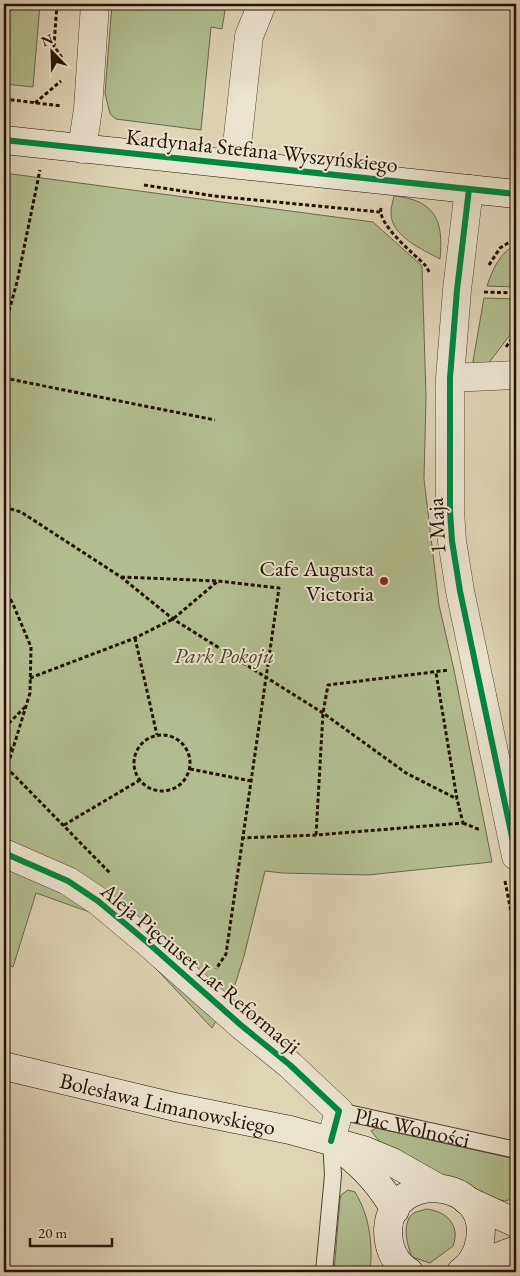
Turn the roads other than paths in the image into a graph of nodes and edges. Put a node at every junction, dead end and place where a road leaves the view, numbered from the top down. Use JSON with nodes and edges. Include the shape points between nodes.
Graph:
{"nodes":[{"id":1,"x":95,"y":4,"type":"edge"},
{"id":2,"x":262,"y":4,"type":"edge"},
{"id":3,"x":4,"y":140,"type":"edge"},
{"id":4,"x":82,"y":149,"type":"junction"},
{"id":5,"x":236,"y":164,"type":"junction"},
{"id":6,"x":469,"y":189,"type":"junction"},
{"id":7,"x":516,"y":194,"type":"edge"},
{"id":8,"x":516,"y":375,"type":"edge"},
{"id":9,"x":450,"y":378,"type":"junction"},
{"id":10,"x":4,"y":853,"type":"edge"},
{"id":11,"x":516,"y":856,"type":"edge"},
{"id":12,"x":4,"y":1066,"type":"edge"},
{"id":13,"x":339,"y":1111,"type":"junction"},
{"id":14,"x":331,"y":1142,"type":"junction"},
{"id":15,"x":516,"y":1150,"type":"edge"},
{"id":16,"x":438,"y":1188,"type":"junction"},
{"id":17,"x":466,"y":1200,"type":"junction"},
{"id":18,"x":395,"y":1210,"type":"junction"},
{"id":19,"x":516,"y":1222,"type":"edge"},
{"id":20,"x":516,"y":1250,"type":"edge"},
{"id":21,"x":397,"y":1266,"type":"edge"},
{"id":22,"x":466,"y":1271,"type":"edge"},
{"id":23,"x":324,"y":1272,"type":"edge"}],
"edges":[{"from":1,"to":4,"type":"street"},
{"from":2,"to":5,"type":"street","name":"Kardynała Stefana Wyszyńskiego","via":[[249,36]]},
{"from":3,"to":4,"type":"street","name":"Kardynała Stefana Wyszyńskiego"},
{"from":4,"to":5,"type":"street","name":"Kardynała Stefana Wyszyńskiego"},
{"from":5,"to":6,"type":"street","name":"Kardynała Stefana Wyszyńskiego"},
{"from":6,"to":7,"type":"street","name":"Kardynała Stefana Wyszyńskiego"},
{"from":6,"to":9,"type":"street","name":"1 Maja"},
{"from":8,"to":9,"type":"street"},
{"from":9,"to":11,"type":"street","name":"1 Maja","via":[[452,541]]},
{"from":10,"to":13,"type":"street","name":"Aleja Pięciuset Lat Reformacji","via":[[68,881],[98,901]]},
{"from":12,"to":14,"type":"street","name":"Bolesława Limanowskiego"},
{"from":13,"to":14,"type":"street","name":"Plac Wolności"},
{"from":13,"to":15,"type":"lane","name":"Plac Wolności"},
{"from":14,"to":16,"type":"street","name":"Plac Wolności","via":[[392,1162]]},
{"from":14,"to":18,"type":"street","name":"Plac Wolności","via":[[366,1170]]},
{"from":14,"to":23,"type":"lane","via":[[333,1175]]},
{"from":16,"to":17,"type":"street","name":"Plac Wolności","via":[[453,1191]]},
{"from":16,"to":18,"type":"street","via":[[425,1188],[413,1193]]},
{"from":17,"to":19,"type":"street"},
{"from":17,"to":22,"type":"street","via":[[477,1214],[481,1232],[478,1250]]},
{"from":18,"to":21,"type":"street","via":[[389,1224],[388,1239]]},
{"from":20,"to":22,"type":"street"}]}
